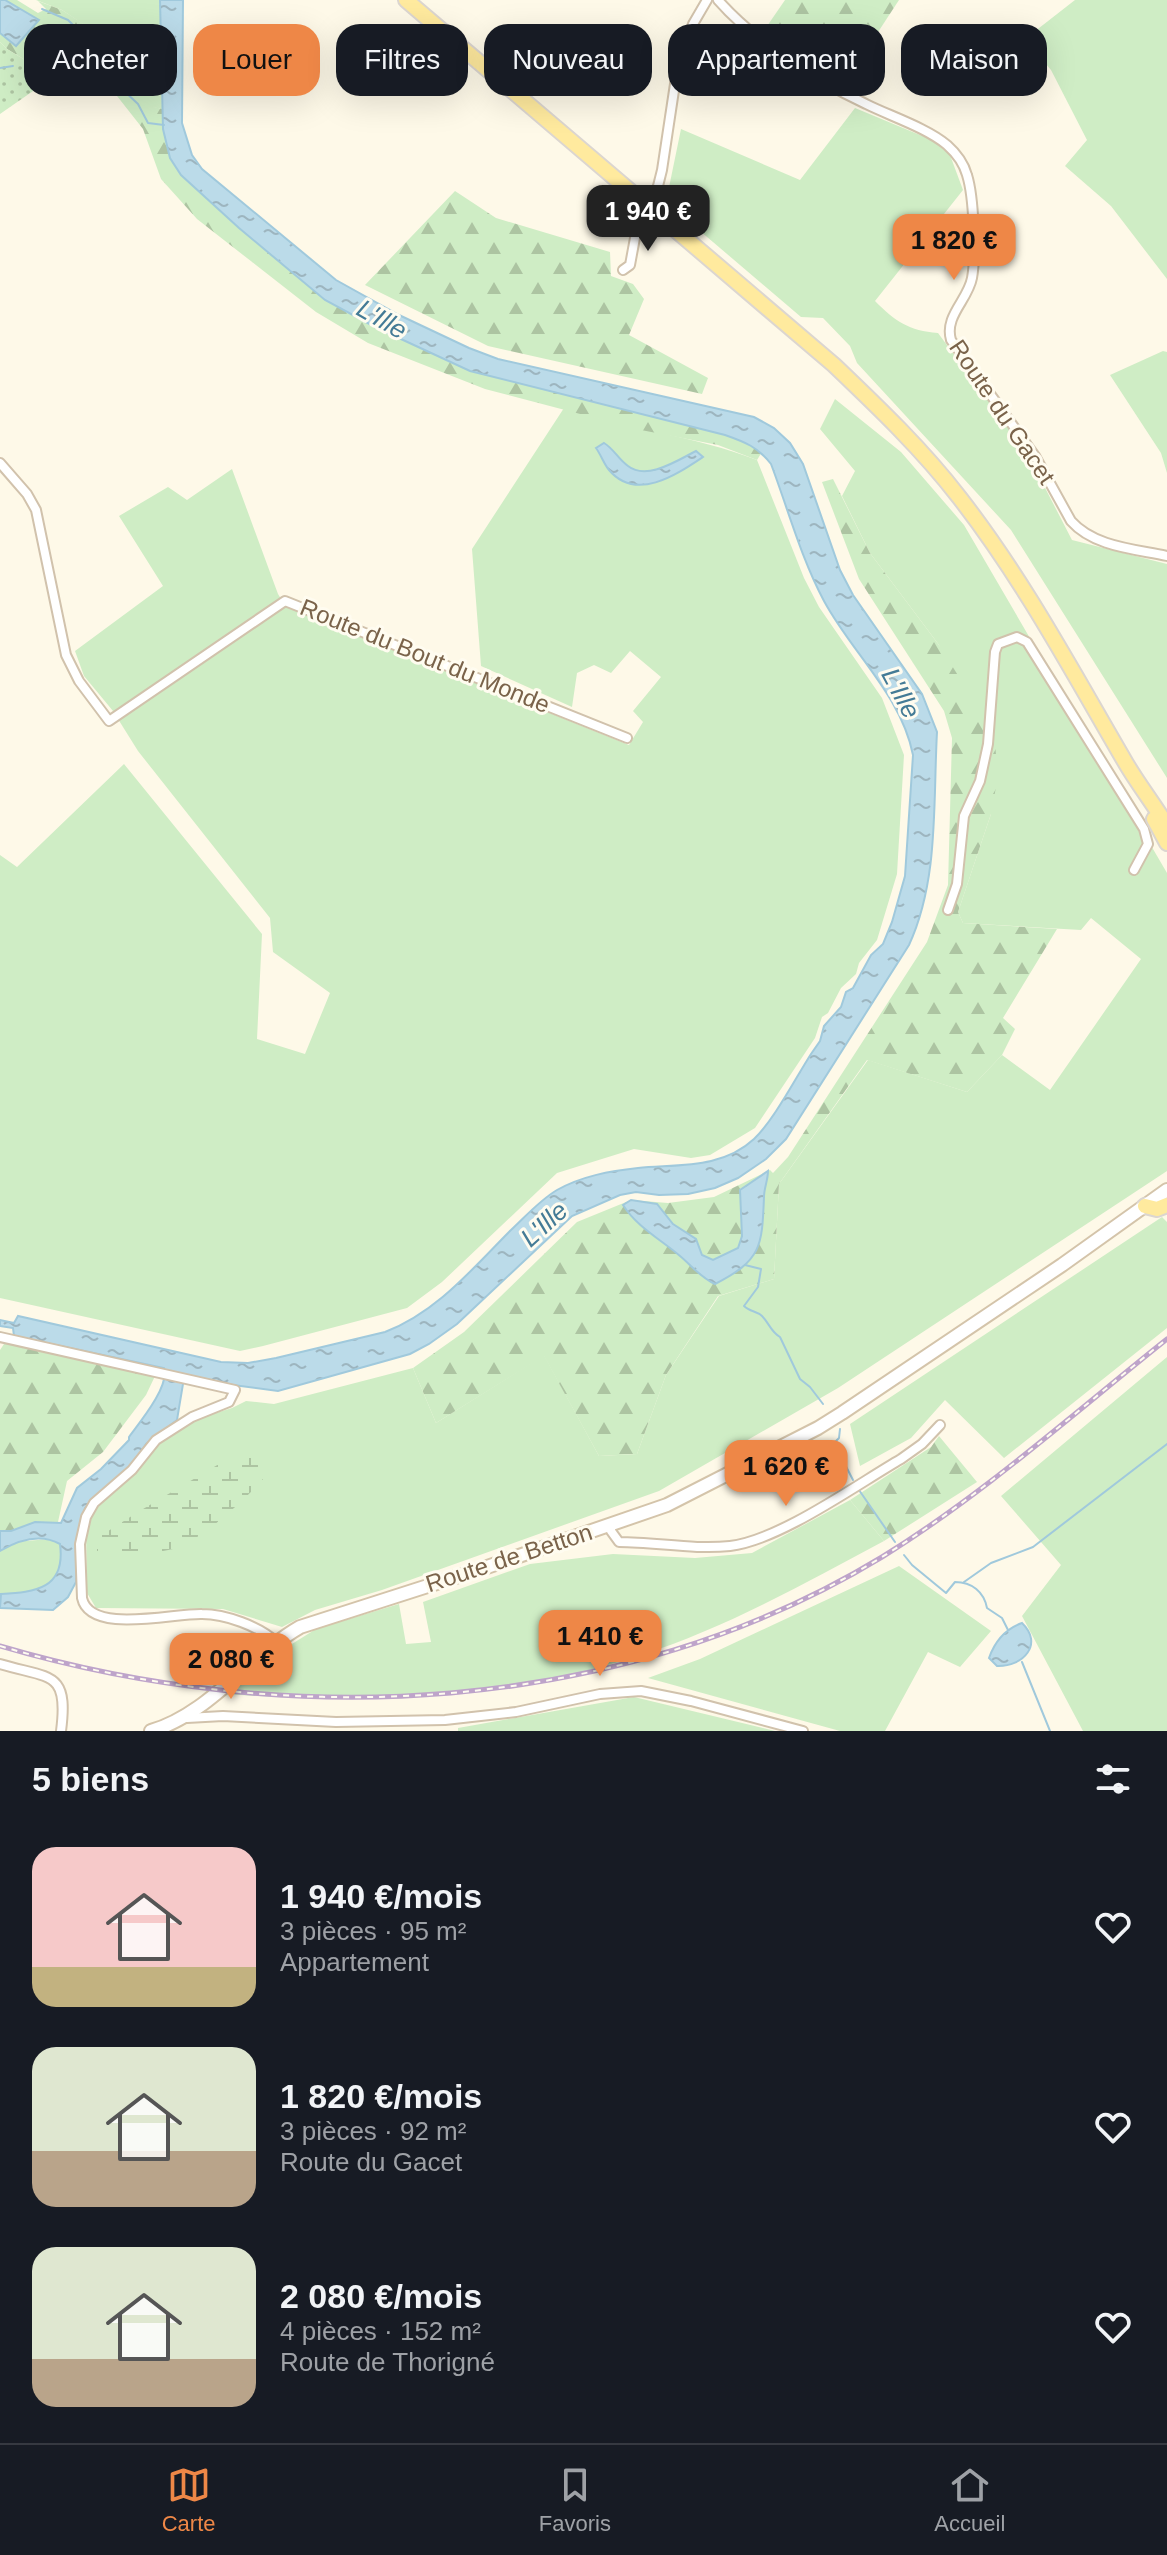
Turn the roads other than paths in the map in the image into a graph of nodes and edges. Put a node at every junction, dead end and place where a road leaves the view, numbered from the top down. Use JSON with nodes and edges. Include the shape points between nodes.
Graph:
{"nodes":[{"id":1,"x":406,"y":0,"type":"edge"},
{"id":2,"x":707,"y":0,"type":"edge"},
{"id":3,"x":718,"y":0,"type":"edge"},
{"id":4,"x":647,"y":206,"type":"junction"},
{"id":5,"x":623,"y":270,"type":"dead end"},
{"id":6,"x":0,"y":463,"type":"edge"},
{"id":7,"x":1167,"y":556,"type":"edge"},
{"id":8,"x":627,"y":738,"type":"dead end"},
{"id":9,"x":1127,"y":765,"type":"junction"},
{"id":10,"x":1167,"y":826,"type":"edge"},
{"id":11,"x":1167,"y":843,"type":"edge"},
{"id":12,"x":1134,"y":870,"type":"dead end"},
{"id":13,"x":948,"y":910,"type":"dead end"},
{"id":14,"x":1167,"y":1190,"type":"edge"},
{"id":15,"x":1167,"y":1205,"type":"edge"},
{"id":16,"x":1145,"y":1206,"type":"junction"},
{"id":17,"x":0,"y":1337,"type":"edge"},
{"id":18,"x":940,"y":1425,"type":"dead end"},
{"id":19,"x":611,"y":1524,"type":"junction"},
{"id":20,"x":276,"y":1642,"type":"junction"},
{"id":21,"x":0,"y":1664,"type":"edge"},
{"id":22,"x":181,"y":1719,"type":"junction"},
{"id":23,"x":271,"y":1719,"type":"junction"},
{"id":24,"x":445,"y":1720,"type":"junction"},
{"id":25,"x":61,"y":1731,"type":"edge"},
{"id":26,"x":151,"y":1731,"type":"edge"},
{"id":27,"x":269,"y":1731,"type":"edge"},
{"id":28,"x":447,"y":1731,"type":"edge"},
{"id":29,"x":803,"y":1731,"type":"edge"}],
"edges":[{"from":1,"to":4,"type":"main road"},
{"from":2,"to":4,"type":"street","via":[[678,64],[662,170]]},
{"from":3,"to":7,"type":"street","name":"Route du Gacet","via":[[750,33],[840,91],[935,137],[958,156],[969,188],[972,278],[950,323],[951,340],[1035,456],[1079,530],[1105,542]]},
{"from":4,"to":5,"type":"street","via":[[630,265]]},
{"from":4,"to":9,"type":"main road","via":[[834,365],[921,452],[996,546]]},
{"from":6,"to":8,"type":"street","name":"Route du Bout du Monde","via":[[36,510],[66,655],[109,721],[285,601]]},
{"from":9,"to":10,"type":"main road"},
{"from":9,"to":11,"type":"main road"},
{"from":12,"to":13,"type":"street","via":[[1148,844],[1144,829],[1027,642],[1017,637],[998,644],[995,652],[988,744],[980,781],[964,816],[957,884]]},
{"from":14,"to":16,"type":"main road","name":"Route de Betton"},
{"from":15,"to":16,"type":"main road"},
{"from":16,"to":19,"type":"main road","name":"Route de Betton","via":[[818,1428],[667,1505]]},
{"from":17,"to":20,"type":"street","via":[[235,1390],[229,1402],[156,1440],[94,1503],[80,1544],[83,1605],[112,1620],[204,1614],[258,1630]]},
{"from":18,"to":19,"type":"street","via":[[901,1459],[762,1539],[705,1547],[619,1542]]},
{"from":19,"to":20,"type":"main road","name":"Route de Betton","via":[[326,1617]]},
{"from":20,"to":22,"type":"main road","name":"Route de Betton"},
{"from":21,"to":25,"type":"street","via":[[59,1685]]},
{"from":22,"to":23,"type":"street"},
{"from":22,"to":26,"type":"main road","name":"Route de Betton"},
{"from":23,"to":24,"type":"street"},
{"from":23,"to":27,"type":"street"},
{"from":24,"to":28,"type":"street"},
{"from":24,"to":29,"type":"street","via":[[641,1691]]}]}
